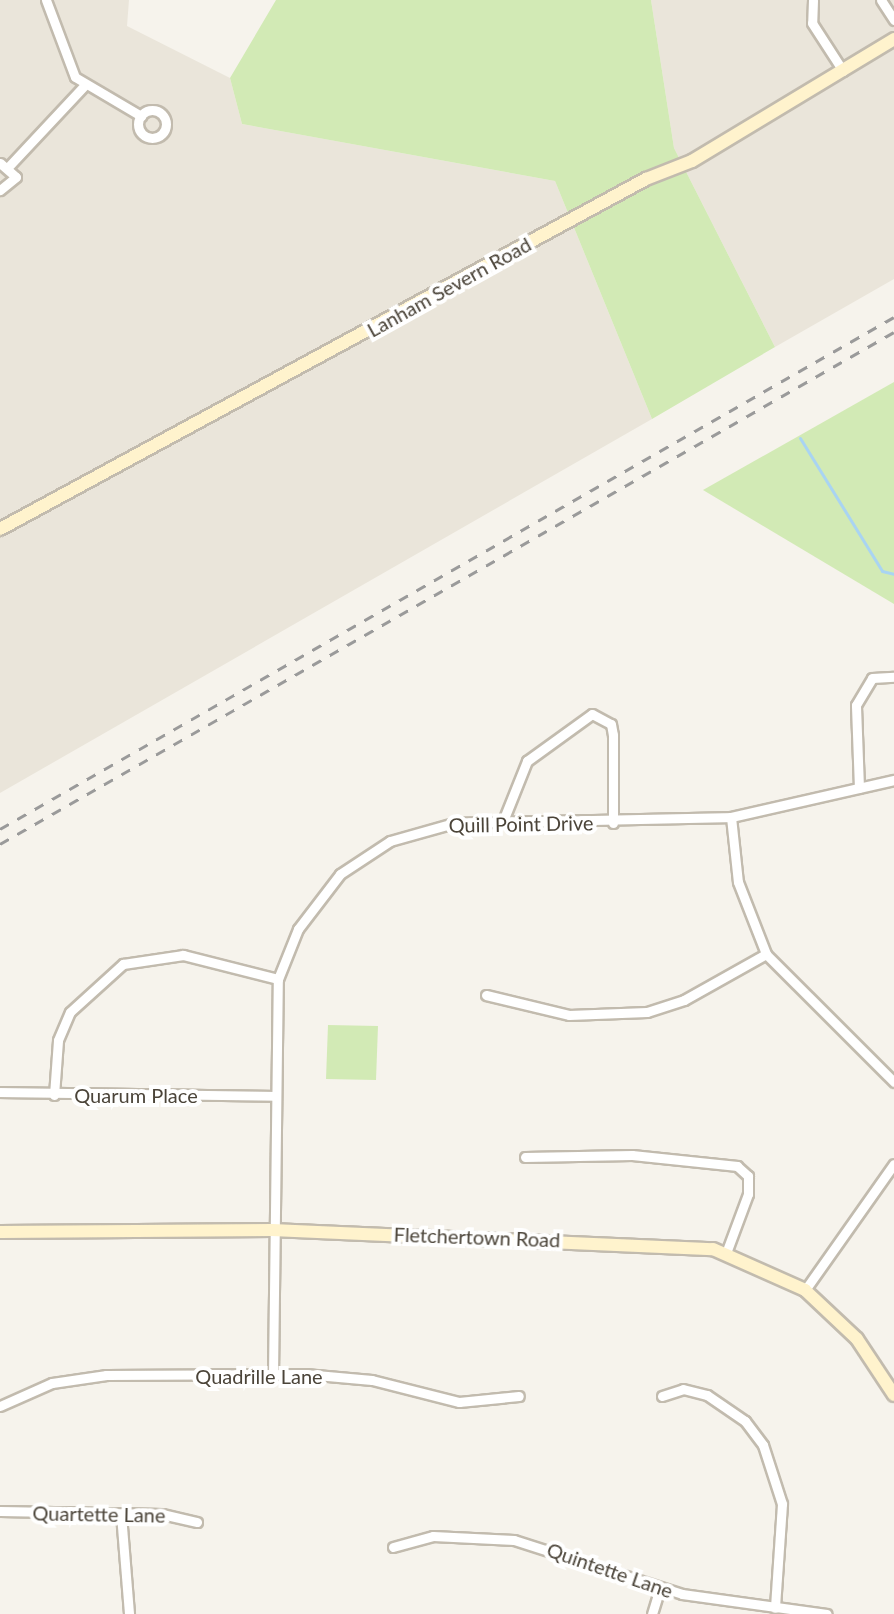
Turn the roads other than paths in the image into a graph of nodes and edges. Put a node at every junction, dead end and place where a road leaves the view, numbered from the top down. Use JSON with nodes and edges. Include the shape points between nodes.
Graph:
{"nodes":[{"id":1,"x":46,"y":0,"type":"edge"},
{"id":2,"x":813,"y":0,"type":"edge"},
{"id":3,"x":881,"y":0,"type":"edge"},
{"id":4,"x":894,"y":20,"type":"edge"},
{"id":5,"x":894,"y":39,"type":"edge"},
{"id":6,"x":843,"y":71,"type":"junction"},
{"id":7,"x":84,"y":86,"type":"junction"},
{"id":8,"x":141,"y":116,"type":"dead end"},
{"id":9,"x":5,"y":164,"type":"edge"},
{"id":10,"x":0,"y":190,"type":"edge"},
{"id":11,"x":0,"y":529,"type":"edge"},
{"id":12,"x":894,"y":677,"type":"edge"},
{"id":13,"x":894,"y":780,"type":"edge"},
{"id":14,"x":859,"y":788,"type":"junction"},
{"id":15,"x":731,"y":817,"type":"junction"},
{"id":16,"x":503,"y":821,"type":"junction"},
{"id":17,"x":613,"y":823,"type":"junction"},
{"id":18,"x":766,"y":954,"type":"junction"},
{"id":19,"x":278,"y":979,"type":"junction"},
{"id":20,"x":486,"y":995,"type":"dead end"},
{"id":21,"x":894,"y":1082,"type":"edge"},
{"id":22,"x":0,"y":1092,"type":"edge"},
{"id":23,"x":54,"y":1095,"type":"junction"},
{"id":24,"x":273,"y":1096,"type":"junction"},
{"id":25,"x":525,"y":1157,"type":"dead end"},
{"id":26,"x":894,"y":1164,"type":"edge"},
{"id":27,"x":272,"y":1230,"type":"junction"},
{"id":28,"x":0,"y":1232,"type":"edge"},
{"id":29,"x":726,"y":1253,"type":"junction"},
{"id":30,"x":805,"y":1290,"type":"junction"},
{"id":31,"x":273,"y":1375,"type":"junction"},
{"id":32,"x":894,"y":1395,"type":"edge"},
{"id":33,"x":519,"y":1396,"type":"dead end"},
{"id":34,"x":662,"y":1396,"type":"dead end"},
{"id":35,"x":0,"y":1405,"type":"edge"},
{"id":36,"x":0,"y":1511,"type":"edge"},
{"id":37,"x":121,"y":1514,"type":"junction"},
{"id":38,"x":197,"y":1522,"type":"dead end"},
{"id":39,"x":393,"y":1547,"type":"dead end"},
{"id":40,"x":660,"y":1588,"type":"junction"},
{"id":41,"x":775,"y":1608,"type":"junction"},
{"id":42,"x":129,"y":1614,"type":"edge"},
{"id":43,"x":652,"y":1614,"type":"edge"},
{"id":44,"x":827,"y":1614,"type":"edge"}],
"edges":[{"from":1,"to":7,"type":"street","via":[[60,49]]},
{"from":2,"to":6,"type":"street","via":[[812,23]]},
{"from":3,"to":4,"type":"street"},
{"from":5,"to":6,"type":"main road","name":"Lanham Severn Road"},
{"from":6,"to":11,"type":"main road","name":"Lanham Severn Road","via":[[692,161]]},
{"from":7,"to":8,"type":"street"},
{"from":7,"to":9,"type":"street"},
{"from":9,"to":10,"type":"street","via":[[15,182]]},
{"from":12,"to":14,"type":"street","via":[[872,678],[856,705]]},
{"from":13,"to":14,"type":"street","name":"Quill Point Drive"},
{"from":14,"to":15,"type":"street","name":"Quill Point Drive"},
{"from":15,"to":17,"type":"street","name":"Quill Point Drive"},
{"from":15,"to":18,"type":"street","via":[[738,882]]},
{"from":16,"to":17,"type":"street","name":"Quill Point Drive"},
{"from":16,"to":17,"type":"street","via":[[527,761],[592,714],[611,724]]},
{"from":16,"to":19,"type":"street","name":"Quill Point Drive","via":[[436,826],[363,855],[306,915]]},
{"from":18,"to":20,"type":"street","via":[[684,1000],[647,1012],[553,1013]]},
{"from":18,"to":21,"type":"street"},
{"from":19,"to":23,"type":"street","via":[[183,955],[123,964],[70,1012],[58,1040]]},
{"from":19,"to":24,"type":"street","name":"Quill Point Drive"},
{"from":22,"to":23,"type":"street","name":"Quarum Place"},
{"from":23,"to":24,"type":"street","name":"Quarum Place"},
{"from":24,"to":27,"type":"street","name":"Quill Point Drive"},
{"from":25,"to":29,"type":"street","via":[[632,1155],[737,1166],[748,1176],[748,1194]]},
{"from":26,"to":30,"type":"street"},
{"from":27,"to":28,"type":"main road","name":"Fletchertown Road"},
{"from":27,"to":29,"type":"main road","name":"Fletchertown Road","via":[[647,1241]]},
{"from":27,"to":31,"type":"street","name":"Quill Point Drive"},
{"from":29,"to":30,"type":"main road","name":"Fletchertown Road"},
{"from":30,"to":32,"type":"main road","name":"Fletchertown Road","via":[[857,1339]]},
{"from":31,"to":33,"type":"street","name":"Quadrille Lane","via":[[372,1380],[466,1402]]},
{"from":31,"to":35,"type":"street","name":"Quadrille Lane","via":[[84,1377]]},
{"from":34,"to":41,"type":"street","via":[[683,1389],[719,1400],[763,1445],[783,1506]]},
{"from":36,"to":37,"type":"street","name":"Quartette Lane"},
{"from":37,"to":38,"type":"street","name":"Quartette Lane"},
{"from":37,"to":42,"type":"street"},
{"from":39,"to":40,"type":"street","name":"Quintette Lane","via":[[433,1536],[514,1540]]},
{"from":40,"to":41,"type":"street","name":"Quintette Lane"},
{"from":40,"to":43,"type":"street"},
{"from":41,"to":44,"type":"street","name":"Quintette Lane"}]}
